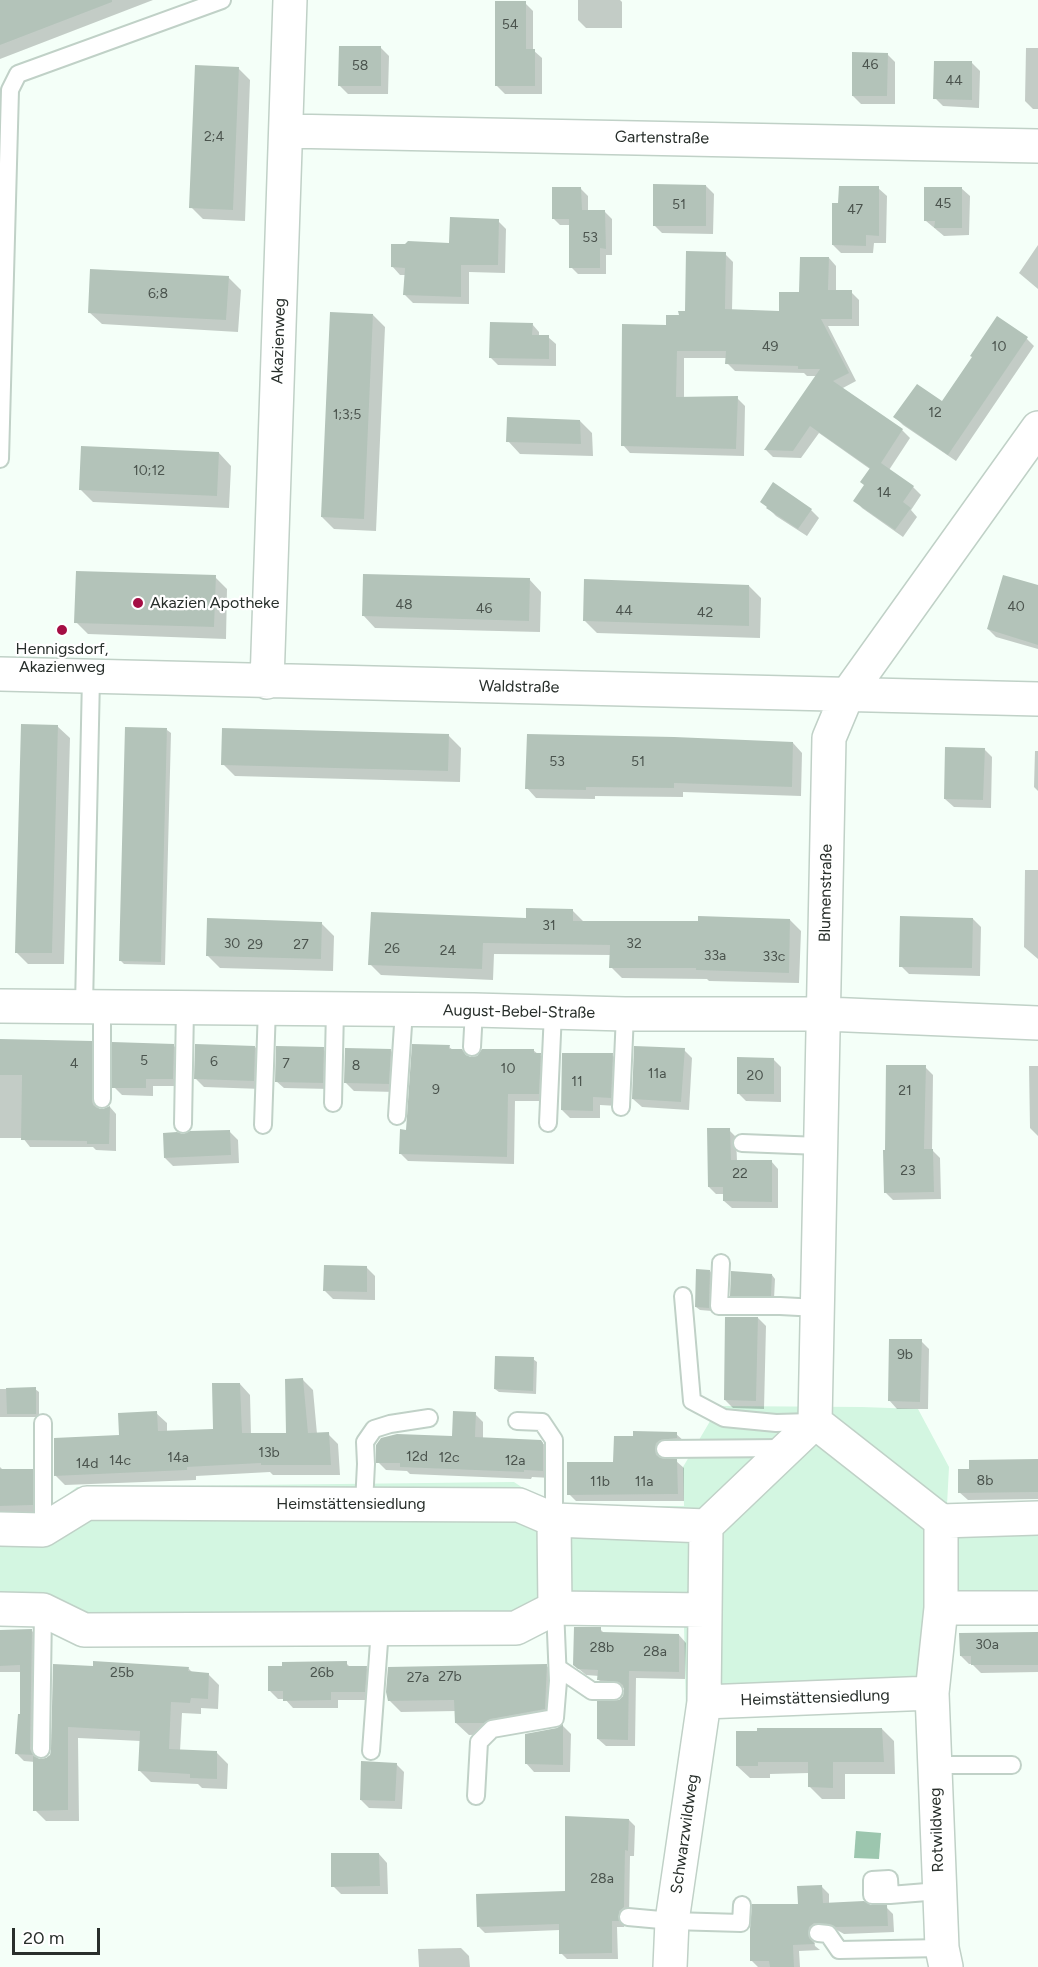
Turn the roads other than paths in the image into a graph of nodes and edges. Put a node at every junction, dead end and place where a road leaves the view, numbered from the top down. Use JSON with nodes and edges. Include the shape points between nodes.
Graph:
{"nodes":[{"id":1,"x":222,"y":0,"type":"edge"},
{"id":2,"x":290,"y":0,"type":"edge"},
{"id":3,"x":286,"y":130,"type":"junction"},
{"id":4,"x":1038,"y":146,"type":"edge"},
{"id":5,"x":1038,"y":429,"type":"edge"},
{"id":6,"x":0,"y":459,"type":"edge"},
{"id":7,"x":0,"y":674,"type":"edge"},
{"id":8,"x":91,"y":677,"type":"junction"},
{"id":9,"x":267,"y":682,"type":"junction"},
{"id":10,"x":847,"y":695,"type":"junction"},
{"id":11,"x":1038,"y":699,"type":"edge"},
{"id":12,"x":0,"y":1006,"type":"edge"},
{"id":13,"x":93,"y":1006,"type":"junction"},
{"id":14,"x":267,"y":1007,"type":"junction"},
{"id":15,"x":185,"y":1008,"type":"junction"},
{"id":16,"x":335,"y":1009,"type":"junction"},
{"id":17,"x":404,"y":1010,"type":"junction"},
{"id":18,"x":474,"y":1010,"type":"junction"},
{"id":19,"x":553,"y":1012,"type":"junction"},
{"id":20,"x":626,"y":1014,"type":"junction"},
{"id":21,"x":825,"y":1014,"type":"junction"},
{"id":22,"x":1038,"y":1023,"type":"edge"},
{"id":23,"x":472,"y":1047,"type":"dead end"},
{"id":24,"x":102,"y":1099,"type":"dead end"},
{"id":25,"x":333,"y":1103,"type":"dead end"},
{"id":26,"x":621,"y":1107,"type":"dead end"},
{"id":27,"x":397,"y":1116,"type":"dead end"},
{"id":28,"x":548,"y":1122,"type":"dead end"},
{"id":29,"x":183,"y":1124,"type":"dead end"},
{"id":30,"x":263,"y":1125,"type":"dead end"},
{"id":31,"x":742,"y":1143,"type":"dead end"},
{"id":32,"x":820,"y":1146,"type":"junction"},
{"id":33,"x":721,"y":1263,"type":"dead end"},
{"id":34,"x":683,"y":1296,"type":"dead end"},
{"id":35,"x":818,"y":1308,"type":"junction"},
{"id":36,"x":429,"y":1418,"type":"dead end"},
{"id":37,"x":517,"y":1420,"type":"dead end"},
{"id":38,"x":815,"y":1422,"type":"junction"},
{"id":39,"x":44,"y":1423,"type":"dead end"},
{"id":40,"x":788,"y":1448,"type":"junction"},
{"id":41,"x":665,"y":1449,"type":"dead end"},
{"id":42,"x":364,"y":1504,"type":"junction"},
{"id":43,"x":1038,"y":1518,"type":"edge"},
{"id":44,"x":554,"y":1520,"type":"junction"},
{"id":45,"x":941,"y":1521,"type":"junction"},
{"id":46,"x":706,"y":1526,"type":"junction"},
{"id":47,"x":0,"y":1529,"type":"edge"},
{"id":48,"x":43,"y":1530,"type":"junction"},
{"id":49,"x":555,"y":1608,"type":"junction"},
{"id":50,"x":942,"y":1608,"type":"junction"},
{"id":51,"x":1038,"y":1608,"type":"edge"},
{"id":52,"x":0,"y":1609,"type":"edge"},
{"id":53,"x":43,"y":1610,"type":"junction"},
{"id":54,"x":705,"y":1610,"type":"junction"},
{"id":55,"x":380,"y":1629,"type":"junction"},
{"id":56,"x":558,"y":1668,"type":"junction"},
{"id":57,"x":614,"y":1691,"type":"dead end"},
{"id":58,"x":932,"y":1693,"type":"junction"},
{"id":59,"x":704,"y":1702,"type":"junction"},
{"id":60,"x":41,"y":1749,"type":"dead end"},
{"id":61,"x":371,"y":1751,"type":"dead end"},
{"id":62,"x":935,"y":1765,"type":"junction"},
{"id":63,"x":1012,"y":1765,"type":"dead end"},
{"id":64,"x":476,"y":1796,"type":"dead end"},
{"id":65,"x":939,"y":1891,"type":"junction"},
{"id":66,"x":890,"y":1894,"type":"dead end"},
{"id":67,"x":741,"y":1905,"type":"dead end"},
{"id":68,"x":628,"y":1917,"type":"dead end"},
{"id":69,"x":672,"y":1921,"type":"junction"},
{"id":70,"x":818,"y":1934,"type":"dead end"},
{"id":71,"x":944,"y":1957,"type":"edge"},
{"id":72,"x":670,"y":1967,"type":"edge"}],
"edges":[{"from":1,"to":6,"type":"lane","via":[[18,74],[10,90]]},
{"from":2,"to":3,"type":"street","name":"Akazienweg"},
{"from":3,"to":4,"type":"street","name":"Gartenstraße"},
{"from":3,"to":9,"type":"street","name":"Akazienweg"},
{"from":5,"to":10,"type":"street","name":"Blumenstraße"},
{"from":7,"to":8,"type":"street","name":"Waldstraße"},
{"from":8,"to":9,"type":"street","name":"Waldstraße"},
{"from":8,"to":13,"type":"lane"},
{"from":9,"to":10,"type":"street","name":"Waldstraße"},
{"from":10,"to":11,"type":"street","name":"Waldstraße"},
{"from":10,"to":21,"type":"street","name":"Blumenstraße","via":[[829,738]]},
{"from":12,"to":13,"type":"street","name":"August-Bebel-Straße"},
{"from":13,"to":15,"type":"street","name":"August-Bebel-Straße"},
{"from":13,"to":24,"type":"lane"},
{"from":14,"to":15,"type":"street","name":"August-Bebel-Straße"},
{"from":14,"to":16,"type":"street","name":"August-Bebel-Straße"},
{"from":14,"to":30,"type":"lane"},
{"from":15,"to":29,"type":"lane"},
{"from":16,"to":17,"type":"street","name":"August-Bebel-Straße"},
{"from":16,"to":25,"type":"lane"},
{"from":17,"to":18,"type":"street","name":"August-Bebel-Straße"},
{"from":17,"to":27,"type":"lane"},
{"from":18,"to":19,"type":"street","name":"August-Bebel-Straße"},
{"from":18,"to":23,"type":"lane"},
{"from":19,"to":20,"type":"street","name":"August-Bebel-Straße"},
{"from":19,"to":28,"type":"lane"},
{"from":20,"to":21,"type":"street","name":"August-Bebel-Straße"},
{"from":20,"to":26,"type":"lane"},
{"from":21,"to":22,"type":"street","name":"August-Bebel-Straße"},
{"from":21,"to":32,"type":"street","name":"Blumenstraße"},
{"from":31,"to":32,"type":"lane"},
{"from":32,"to":35,"type":"street","name":"Blumenstraße"},
{"from":33,"to":35,"type":"lane","via":[[719,1306]]},
{"from":34,"to":38,"type":"lane","via":[[692,1401],[724,1418]]},
{"from":35,"to":38,"type":"street","name":"Blumenstraße"},
{"from":36,"to":42,"type":"lane","via":[[374,1429],[365,1442]]},
{"from":37,"to":44,"type":"lane","via":[[542,1422],[554,1440]]},
{"from":38,"to":40,"type":"street"},
{"from":38,"to":45,"type":"street"},
{"from":39,"to":48,"type":"lane"},
{"from":40,"to":41,"type":"lane"},
{"from":40,"to":46,"type":"street"},
{"from":42,"to":44,"type":"street","name":"Heimstättensiedlung","via":[[519,1504]]},
{"from":42,"to":48,"type":"street","name":"Heimstättensiedlung","via":[[87,1503]]},
{"from":43,"to":45,"type":"street"},
{"from":44,"to":46,"type":"street","name":"Heimstättensiedlung"},
{"from":44,"to":49,"type":"street"},
{"from":45,"to":50,"type":"street"},
{"from":46,"to":54,"type":"street"},
{"from":47,"to":48,"type":"street"},
{"from":49,"to":54,"type":"street"},
{"from":49,"to":55,"type":"street","via":[[516,1628]]},
{"from":49,"to":56,"type":"lane"},
{"from":50,"to":51,"type":"street"},
{"from":50,"to":58,"type":"street"},
{"from":52,"to":53,"type":"street"},
{"from":53,"to":55,"type":"street","via":[[84,1630]]},
{"from":53,"to":60,"type":"lane"},
{"from":54,"to":59,"type":"street"},
{"from":55,"to":61,"type":"lane"},
{"from":56,"to":57,"type":"lane","via":[[592,1691]]},
{"from":56,"to":64,"type":"lane","via":[[555,1718],[492,1730],[479,1742]]},
{"from":58,"to":59,"type":"street","name":"Heimstättensiedlung"},
{"from":58,"to":62,"type":"street","name":"Rotwildweg"},
{"from":59,"to":69,"type":"street","name":"Schwarzwildweg"},
{"from":62,"to":63,"type":"lane"},
{"from":62,"to":65,"type":"street","name":"Rotwildweg"},
{"from":65,"to":66,"type":"lane"},
{"from":65,"to":71,"type":"street","name":"Rotwildweg"},
{"from":67,"to":69,"type":"lane","via":[[740,1930]]},
{"from":68,"to":69,"type":"lane"},
{"from":69,"to":72,"type":"street","name":"Schwarzwildweg"},
{"from":70,"to":71,"type":"lane","via":[[828,1934],[839,1950]]}]}
